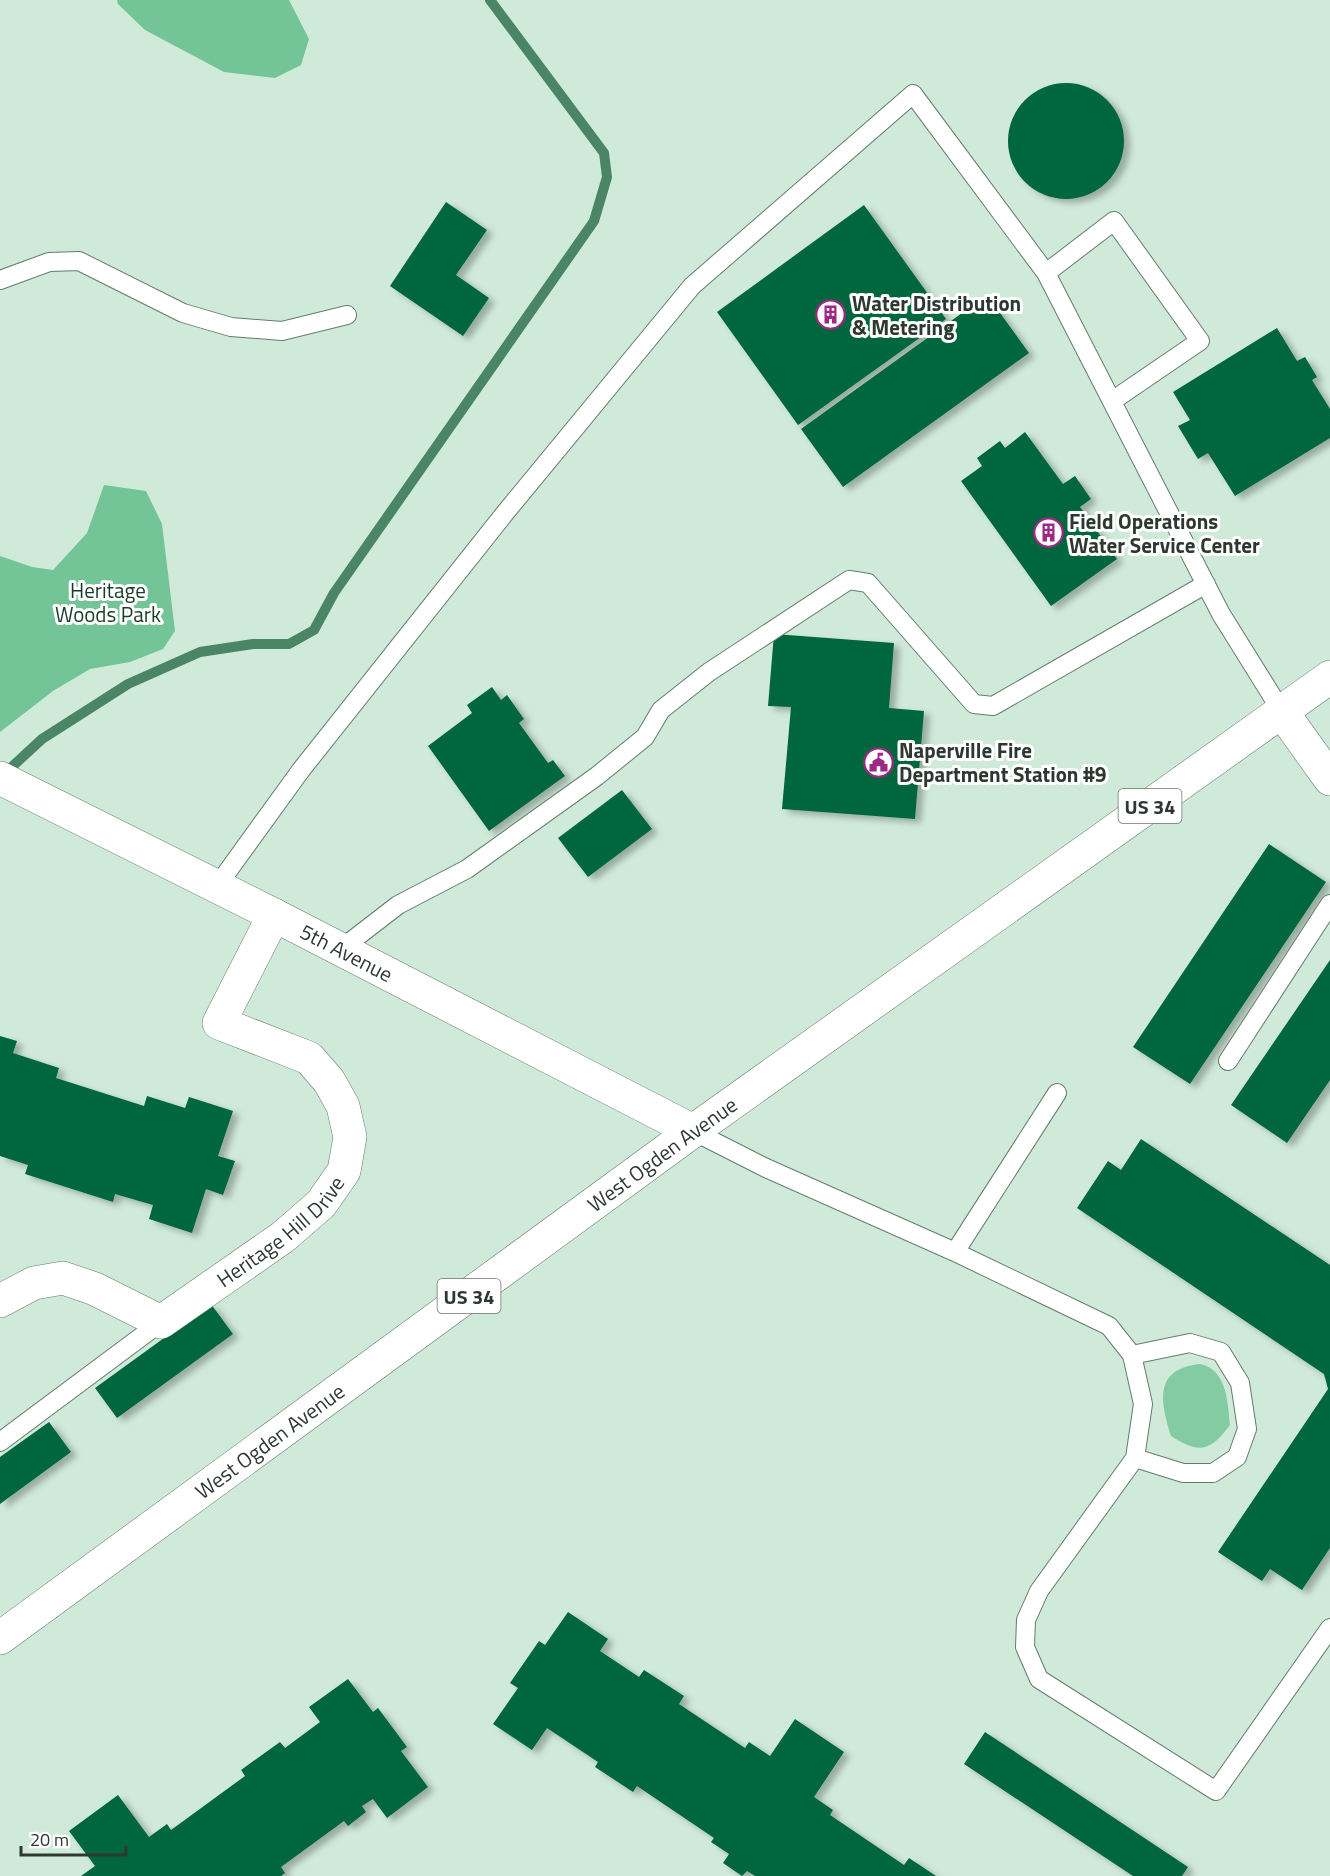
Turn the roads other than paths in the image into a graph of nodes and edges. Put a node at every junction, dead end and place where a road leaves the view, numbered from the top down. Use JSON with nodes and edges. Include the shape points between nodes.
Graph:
{"nodes":[{"id":1,"x":1046,"y":273,"type":"junction"},
{"id":2,"x":0,"y":280,"type":"edge"},
{"id":3,"x":347,"y":315,"type":"dead end"},
{"id":4,"x":1112,"y":401,"type":"junction"},
{"id":5,"x":1206,"y":584,"type":"junction"},
{"id":6,"x":1330,"y":677,"type":"edge"},
{"id":7,"x":1282,"y":712,"type":"junction"},
{"id":8,"x":1330,"y":779,"type":"edge"},
{"id":9,"x":4,"y":780,"type":"edge"},
{"id":10,"x":217,"y":886,"type":"junction"},
{"id":11,"x":1330,"y":904,"type":"edge"},
{"id":12,"x":274,"y":915,"type":"junction"},
{"id":13,"x":341,"y":949,"type":"junction"},
{"id":14,"x":1228,"y":1061,"type":"dead end"},
{"id":15,"x":1057,"y":1093,"type":"dead end"},
{"id":16,"x":693,"y":1131,"type":"junction"},
{"id":17,"x":955,"y":1252,"type":"junction"},
{"id":18,"x":0,"y":1301,"type":"edge"},
{"id":19,"x":161,"y":1322,"type":"junction"},
{"id":20,"x":1132,"y":1355,"type":"junction"},
{"id":21,"x":0,"y":1442,"type":"edge"},
{"id":22,"x":1136,"y":1458,"type":"junction"},
{"id":23,"x":1330,"y":1628,"type":"edge"},
{"id":24,"x":0,"y":1638,"type":"edge"}],
"edges":[{"from":1,"to":4,"type":"lane"},
{"from":1,"to":4,"type":"lane","via":[[1114,221],[1200,341]]},
{"from":1,"to":10,"type":"lane","via":[[913,94],[692,286],[308,761]]},
{"from":2,"to":3,"type":"lane","via":[[49,262],[79,261],[183,313],[231,327],[282,331]]},
{"from":4,"to":5,"type":"lane"},
{"from":5,"to":7,"type":"lane"},
{"from":5,"to":13,"type":"lane","via":[[993,706],[974,704],[868,583],[849,580],[701,678],[661,710],[645,737],[597,776],[467,869],[398,906]]},
{"from":6,"to":7,"type":"main road","name":"West Ogden Avenue","number":"US 34"},
{"from":7,"to":8,"type":"main road"},
{"from":7,"to":16,"type":"main road","name":"West Ogden Avenue","number":"US 34"},
{"from":9,"to":10,"type":"main road","name":"5th Avenue"},
{"from":10,"to":12,"type":"main road","name":"5th Avenue"},
{"from":11,"to":14,"type":"lane"},
{"from":12,"to":13,"type":"main road","name":"5th Avenue"},
{"from":12,"to":19,"type":"main road","name":"Heritage Hill Drive","via":[[219,1023],[309,1058],[329,1081],[343,1106],[350,1137],[344,1171],[321,1204],[283,1237]]},
{"from":13,"to":16,"type":"main road","name":"5th Avenue"},
{"from":15,"to":17,"type":"lane"},
{"from":16,"to":17,"type":"lane"},
{"from":16,"to":24,"type":"main road","name":"West Ogden Avenue","number":"US 34"},
{"from":17,"to":20,"type":"lane","via":[[1109,1326]]},
{"from":18,"to":19,"type":"main road","via":[[34,1283],[63,1278],[95,1289]]},
{"from":19,"to":21,"type":"lane"},
{"from":20,"to":22,"type":"lane","via":[[1143,1404]]},
{"from":20,"to":22,"type":"lane","via":[[1190,1343],[1221,1352],[1240,1383],[1246,1429],[1236,1457],[1212,1473],[1183,1473]]},
{"from":22,"to":23,"type":"lane","via":[[1039,1591],[1026,1620],[1025,1647],[1040,1679],[1216,1791]]}]}
